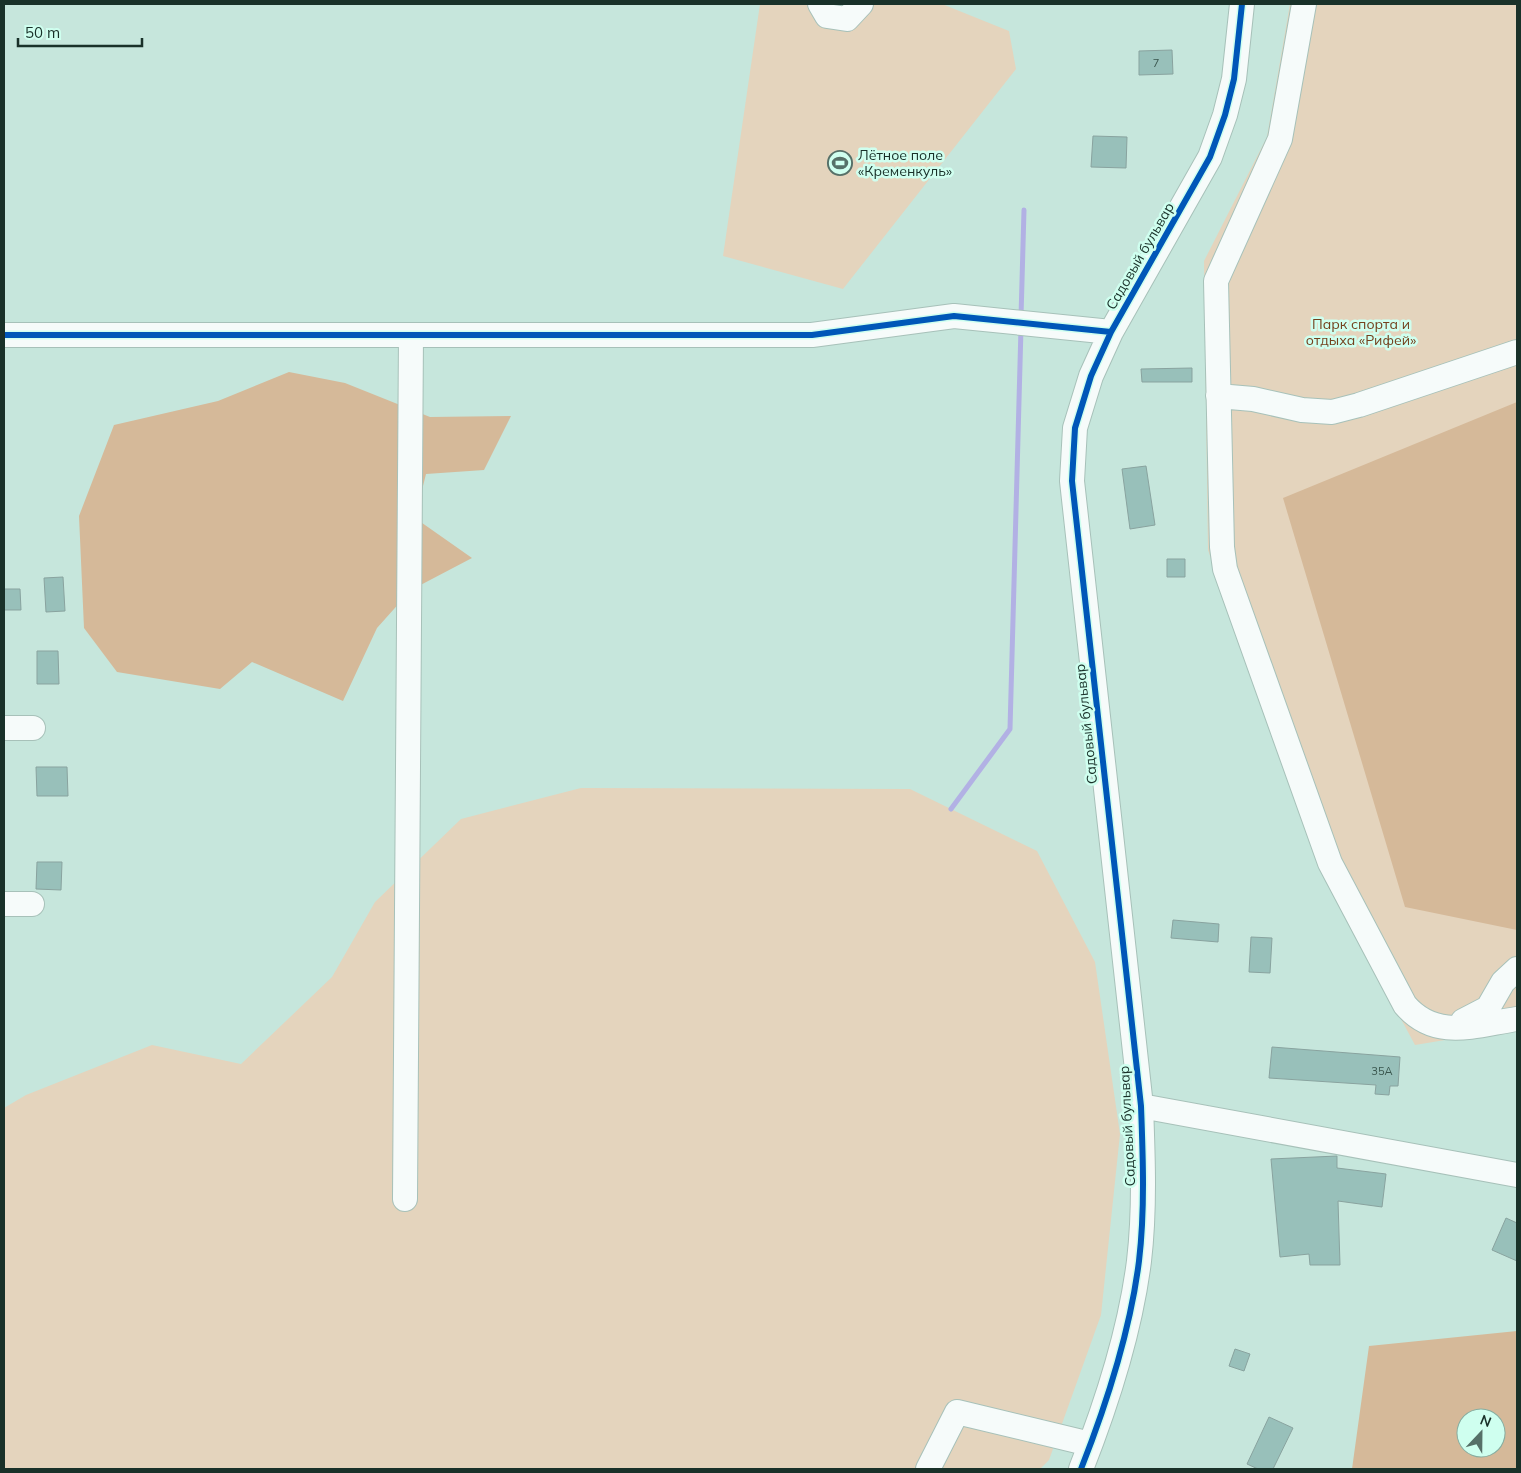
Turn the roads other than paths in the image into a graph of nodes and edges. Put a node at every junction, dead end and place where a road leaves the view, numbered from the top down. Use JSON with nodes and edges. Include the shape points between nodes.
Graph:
{"nodes":[{"id":1,"x":820,"y":4,"type":"edge"},
{"id":2,"x":861,"y":4,"type":"edge"},
{"id":3,"x":1242,"y":4,"type":"edge"},
{"id":4,"x":1304,"y":4,"type":"edge"},
{"id":5,"x":1111,"y":332,"type":"junction"},
{"id":6,"x":4,"y":335,"type":"edge"},
{"id":7,"x":411,"y":335,"type":"junction"},
{"id":8,"x":1517,"y":352,"type":"edge"},
{"id":9,"x":1218,"y":396,"type":"junction"},
{"id":10,"x":4,"y":728,"type":"edge"},
{"id":11,"x":33,"y":728,"type":"dead end"},
{"id":12,"x":4,"y":904,"type":"edge"},
{"id":13,"x":32,"y":904,"type":"dead end"},
{"id":14,"x":1517,"y":969,"type":"edge"},
{"id":15,"x":1517,"y":1019,"type":"edge"},
{"id":16,"x":1445,"y":1028,"type":"junction"},
{"id":17,"x":1141,"y":1106,"type":"junction"},
{"id":18,"x":1517,"y":1175,"type":"edge"},
{"id":19,"x":405,"y":1199,"type":"dead end"},
{"id":20,"x":1090,"y":1444,"type":"junction"},
{"id":21,"x":928,"y":1469,"type":"edge"},
{"id":22,"x":1081,"y":1469,"type":"edge"}],
"edges":[{"from":1,"to":2,"type":"street","via":[[827,16],[847,19]]},
{"from":3,"to":5,"type":"street","name":"Садовый бульвар","via":[[1234,79],[1210,157]]},
{"from":4,"to":9,"type":"street","via":[[1280,140],[1216,281]]},
{"from":5,"to":7,"type":"street","via":[[954,316],[812,335]]},
{"from":5,"to":17,"type":"street","name":"Садовый бульвар","via":[[1091,376],[1075,428],[1072,481]]},
{"from":6,"to":7,"type":"street"},
{"from":7,"to":19,"type":"street"},
{"from":8,"to":9,"type":"street","via":[[1332,412]]},
{"from":9,"to":16,"type":"street","via":[[1222,547],[1226,569],[1330,864],[1405,1004],[1416,1017]]},
{"from":10,"to":11,"type":"street"},
{"from":12,"to":13,"type":"street"},
{"from":14,"to":16,"type":"street","via":[[1481,1014]]},
{"from":15,"to":16,"type":"street"},
{"from":17,"to":18,"type":"street"},
{"from":17,"to":20,"type":"street","name":"Садовый бульвар","via":[[1143,1185],[1139,1262],[1122,1351]]},
{"from":20,"to":21,"type":"street","via":[[956,1412]]},
{"from":20,"to":22,"type":"street","name":"Садовый бульвар"}]}
